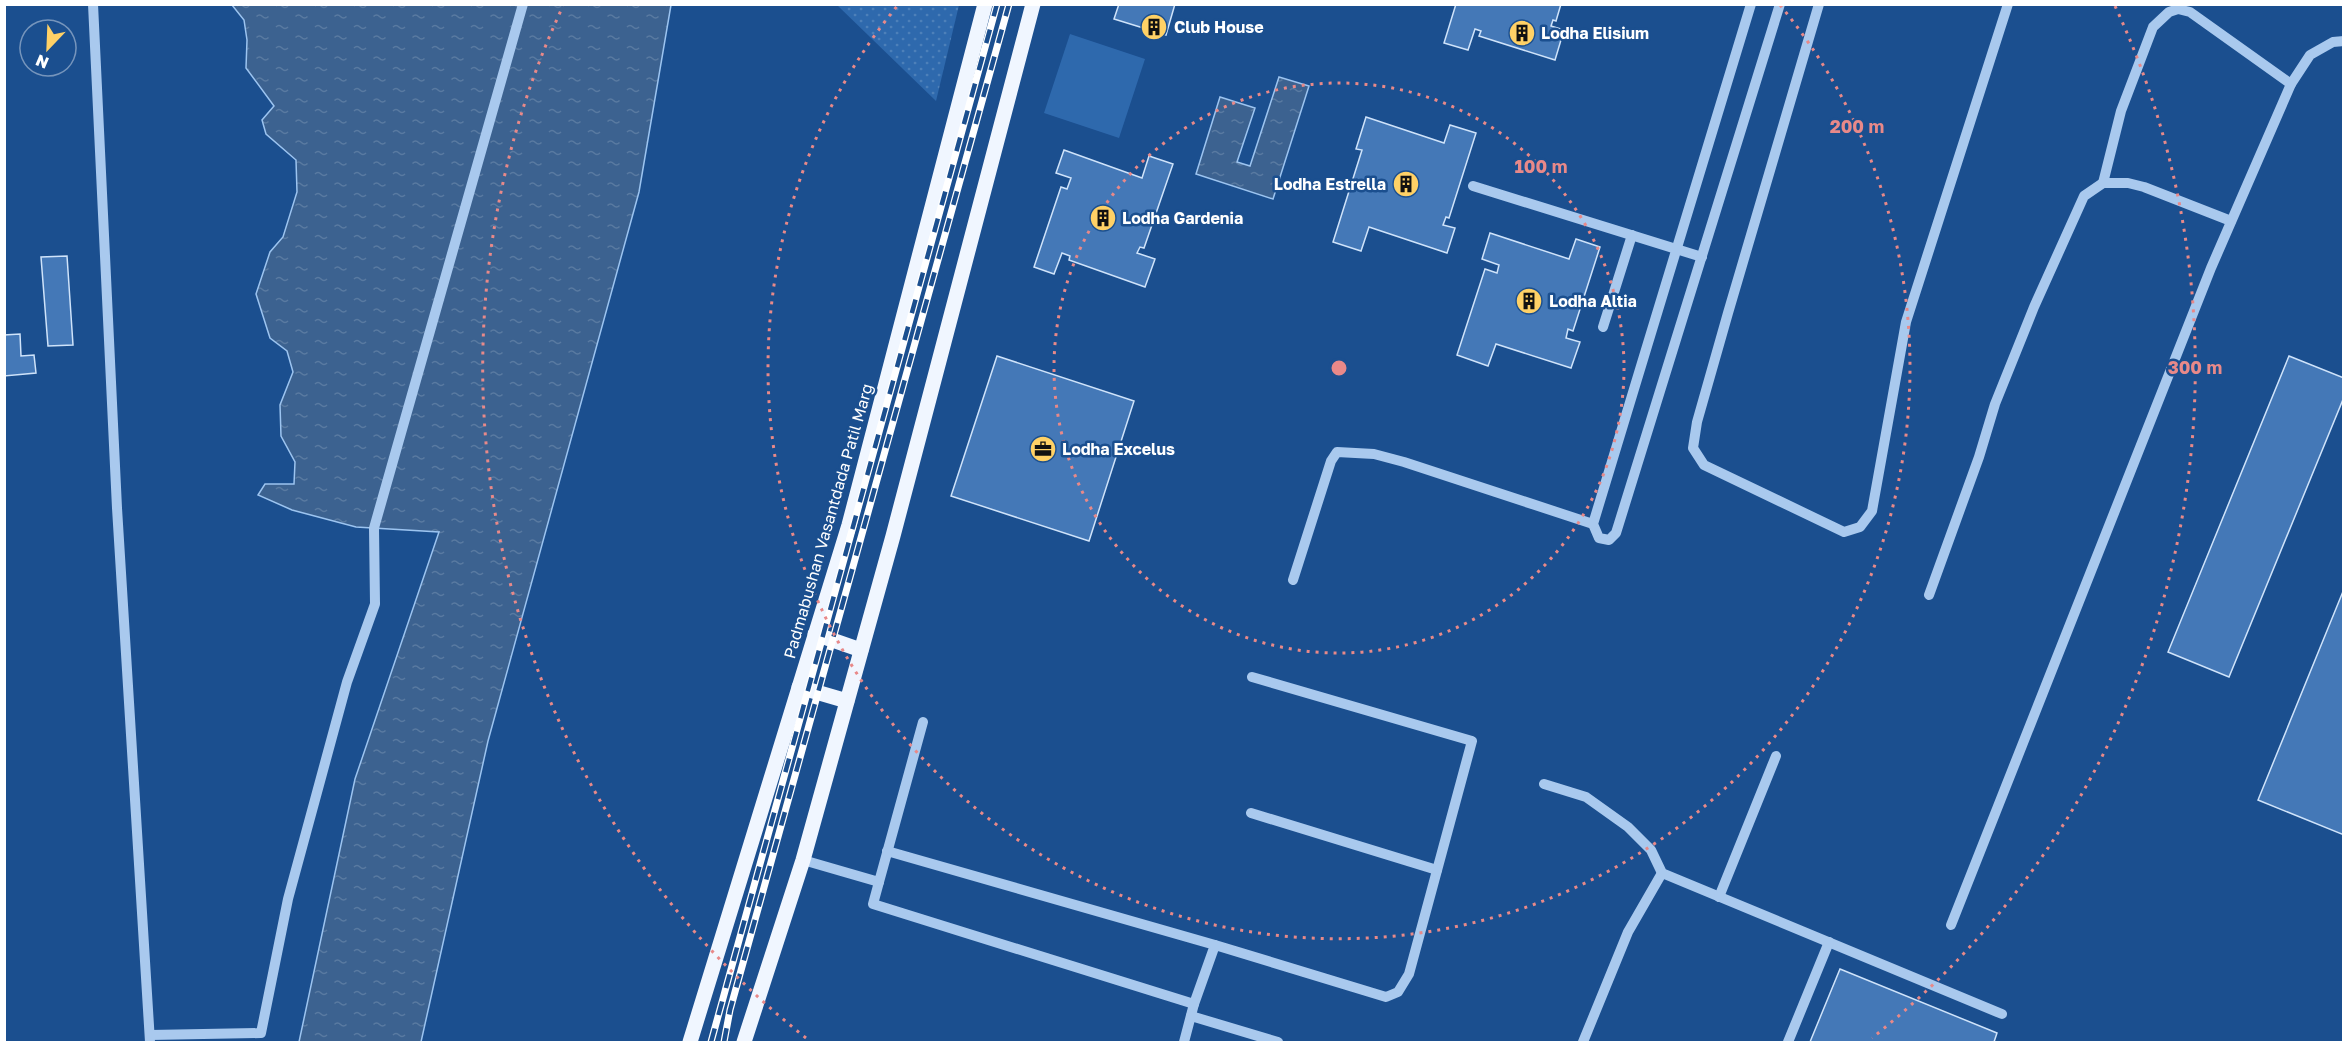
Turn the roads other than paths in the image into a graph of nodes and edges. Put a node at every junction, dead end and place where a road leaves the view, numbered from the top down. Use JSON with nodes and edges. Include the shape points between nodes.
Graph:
{"nodes":[{"id":1,"x":93,"y":4,"type":"edge"},
{"id":2,"x":522,"y":4,"type":"edge"},
{"id":3,"x":985,"y":4,"type":"edge"},
{"id":4,"x":1033,"y":4,"type":"edge"},
{"id":5,"x":1751,"y":4,"type":"edge"},
{"id":6,"x":1780,"y":4,"type":"edge"},
{"id":7,"x":1819,"y":4,"type":"edge"},
{"id":8,"x":2008,"y":4,"type":"edge"},
{"id":9,"x":2190,"y":8,"type":"edge"},
{"id":10,"x":2343,"y":41,"type":"edge"},
{"id":11,"x":2290,"y":84,"type":"junction"},
{"id":12,"x":2103,"y":183,"type":"junction"},
{"id":13,"x":1473,"y":186,"type":"dead end"},
{"id":14,"x":2231,"y":221,"type":"junction"},
{"id":15,"x":1632,"y":235,"type":"junction"},
{"id":16,"x":1677,"y":249,"type":"junction"},
{"id":17,"x":1702,"y":257,"type":"junction"},
{"id":18,"x":1603,"y":327,"type":"dead end"},
{"id":19,"x":1593,"y":524,"type":"junction"},
{"id":20,"x":1293,"y":580,"type":"dead end"},
{"id":21,"x":1929,"y":594,"type":"dead end"},
{"id":22,"x":815,"y":634,"type":"junction"},
{"id":23,"x":861,"y":650,"type":"junction"},
{"id":24,"x":1252,"y":677,"type":"dead end"},
{"id":25,"x":799,"y":687,"type":"junction"},
{"id":26,"x":847,"y":701,"type":"junction"},
{"id":27,"x":923,"y":722,"type":"dead end"},
{"id":28,"x":1776,"y":756,"type":"dead end"},
{"id":29,"x":1544,"y":784,"type":"dead end"},
{"id":30,"x":1251,"y":813,"type":"dead end"},
{"id":31,"x":888,"y":851,"type":"junction"},
{"id":32,"x":803,"y":860,"type":"junction"},
{"id":33,"x":1437,"y":870,"type":"junction"},
{"id":34,"x":1662,"y":873,"type":"junction"},
{"id":35,"x":879,"y":882,"type":"junction"},
{"id":36,"x":1719,"y":897,"type":"junction"},
{"id":37,"x":1951,"y":926,"type":"dead end"},
{"id":38,"x":1829,"y":942,"type":"junction"},
{"id":39,"x":1215,"y":945,"type":"junction"},
{"id":40,"x":1194,"y":1004,"type":"junction"},
{"id":41,"x":2002,"y":1014,"type":"dead end"},
{"id":42,"x":1191,"y":1016,"type":"junction"},
{"id":43,"x":150,"y":1039,"type":"edge"},
{"id":44,"x":690,"y":1042,"type":"edge"},
{"id":45,"x":744,"y":1042,"type":"edge"},
{"id":46,"x":1184,"y":1042,"type":"edge"},
{"id":47,"x":1278,"y":1042,"type":"edge"},
{"id":48,"x":1583,"y":1042,"type":"edge"},
{"id":49,"x":1788,"y":1042,"type":"edge"}],
"edges":[{"from":1,"to":43,"type":"lane","via":[[117,508]]},
{"from":2,"to":43,"type":"lane","via":[[374,528],[375,604],[347,682],[291,887],[261,1034]]},
{"from":3,"to":22,"type":"main road","name":"Padmabushan Vasantdada Patil Marg","via":[[849,525]]},
{"from":4,"to":23,"type":"main road"},
{"from":5,"to":16,"type":"lane"},
{"from":6,"to":17,"type":"lane"},
{"from":7,"to":8,"type":"lane","via":[[1697,422],[1693,448],[1704,465],[1844,532],[1860,527],[1872,511],[1906,322]]},
{"from":9,"to":11,"type":"lane"},
{"from":9,"to":12,"type":"lane","via":[[2169,12],[2153,27],[2121,111]]},
{"from":10,"to":11,"type":"lane","via":[[2310,55]]},
{"from":11,"to":14,"type":"lane"},
{"from":12,"to":14,"type":"lane","via":[[2144,187]]},
{"from":12,"to":21,"type":"lane","via":[[2084,196],[2034,307],[1995,404]]},
{"from":13,"to":15,"type":"lane"},
{"from":14,"to":37,"type":"lane"},
{"from":15,"to":16,"type":"lane"},
{"from":15,"to":18,"type":"lane"},
{"from":16,"to":17,"type":"lane"},
{"from":16,"to":19,"type":"lane"},
{"from":17,"to":19,"type":"lane","via":[[1617,533],[1609,540],[1599,538]]},
{"from":19,"to":20,"type":"lane","via":[[1404,462],[1374,454],[1337,452],[1330,461]]},
{"from":22,"to":23,"type":"main road"},
{"from":22,"to":25,"type":"main road","name":"Padmabushan Vasantdada Patil Marg"},
{"from":23,"to":26,"type":"main road"},
{"from":24,"to":33,"type":"lane","via":[[1472,741]]},
{"from":25,"to":26,"type":"main road"},
{"from":25,"to":44,"type":"main road","name":"Padmabushan Vasantdada Patil Marg"},
{"from":26,"to":32,"type":"main road"},
{"from":27,"to":31,"type":"lane"},
{"from":28,"to":36,"type":"lane"},
{"from":29,"to":34,"type":"lane","via":[[1586,797],[1628,827],[1651,850]]},
{"from":30,"to":33,"type":"lane"},
{"from":31,"to":35,"type":"lane"},
{"from":31,"to":39,"type":"lane"},
{"from":32,"to":35,"type":"lane"},
{"from":32,"to":45,"type":"main road"},
{"from":33,"to":39,"type":"lane","via":[[1409,974],[1398,992],[1386,997]]},
{"from":34,"to":36,"type":"lane"},
{"from":34,"to":48,"type":"lane","via":[[1628,932]]},
{"from":35,"to":40,"type":"lane","via":[[873,904]]},
{"from":36,"to":38,"type":"lane"},
{"from":38,"to":41,"type":"lane"},
{"from":38,"to":49,"type":"lane"},
{"from":39,"to":40,"type":"lane"},
{"from":40,"to":42,"type":"lane"},
{"from":42,"to":46,"type":"lane"},
{"from":42,"to":47,"type":"lane"}]}
